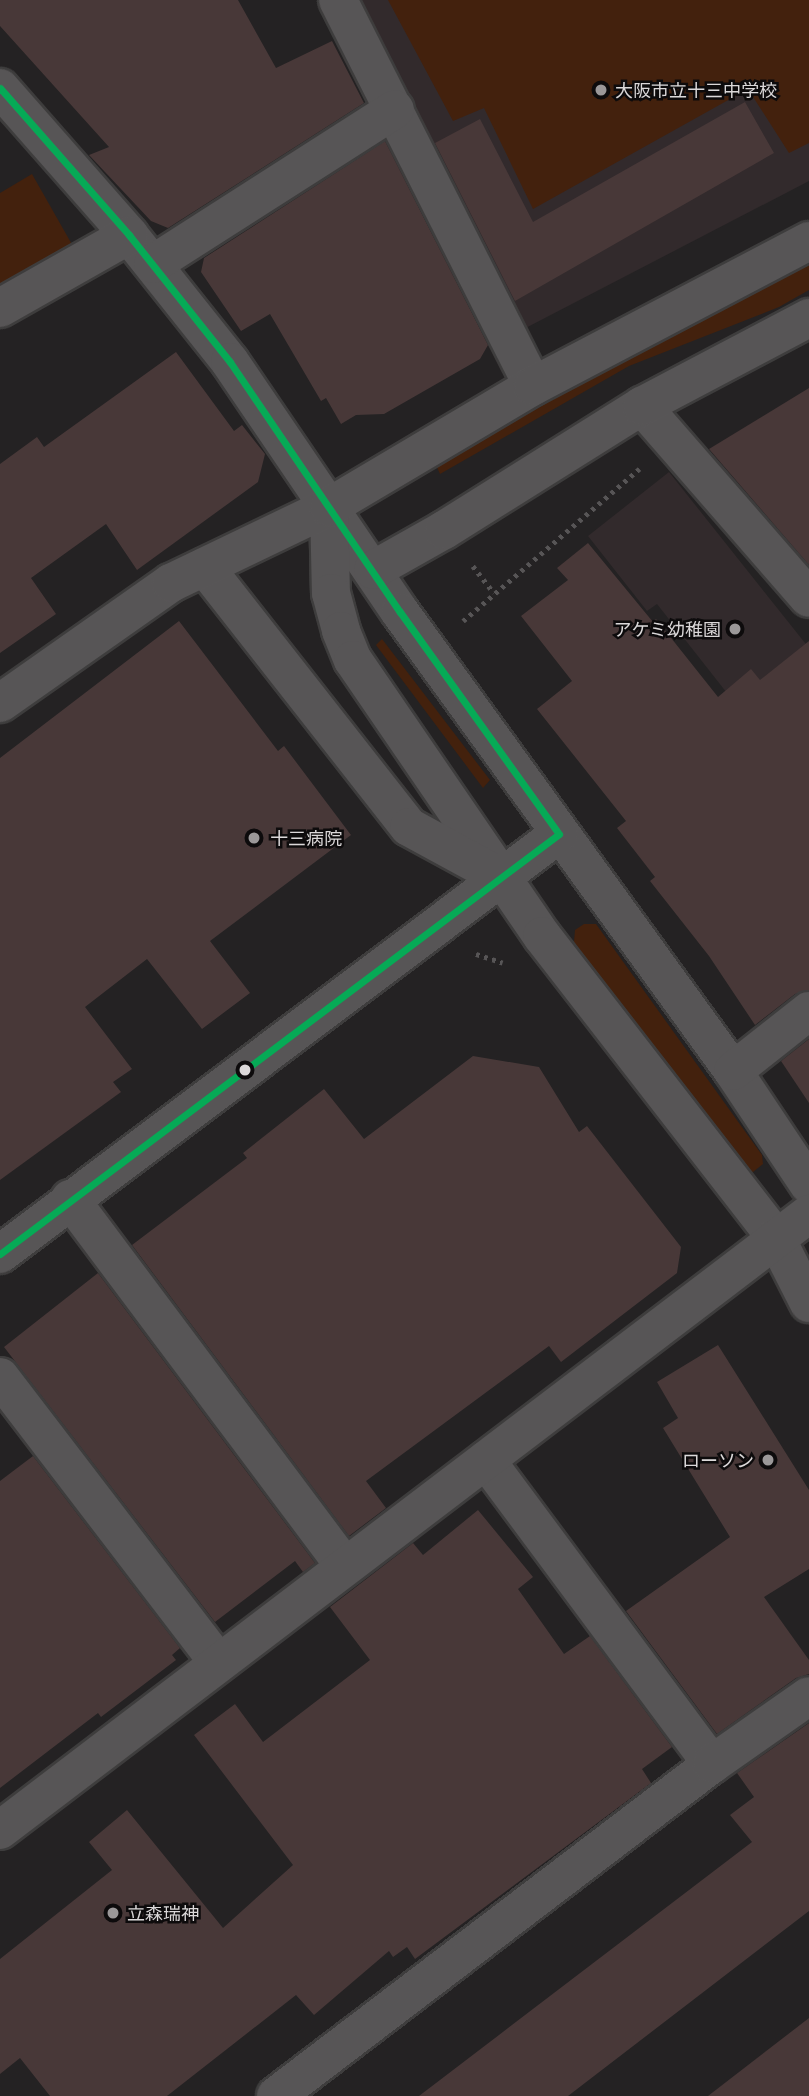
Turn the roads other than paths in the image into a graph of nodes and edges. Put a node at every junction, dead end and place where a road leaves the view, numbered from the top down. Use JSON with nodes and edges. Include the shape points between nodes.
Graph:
{"nodes":[{"id":1,"x":338,"y":0,"type":"edge"},
{"id":2,"x":0,"y":88,"type":"edge"},
{"id":3,"x":395,"y":109,"type":"junction"},
{"id":4,"x":129,"y":235,"type":"junction"},
{"id":5,"x":809,"y":241,"type":"edge"},
{"id":6,"x":153,"y":264,"type":"junction"},
{"id":7,"x":0,"y":308,"type":"edge"},
{"id":8,"x":809,"y":318,"type":"edge"},
{"id":9,"x":533,"y":386,"type":"junction"},
{"id":10,"x":642,"y":406,"type":"junction"},
{"id":11,"x":329,"y":507,"type":"junction"},
{"id":12,"x":205,"y":567,"type":"junction"},
{"id":13,"x":373,"y":570,"type":"junction"},
{"id":14,"x":809,"y":598,"type":"edge"},
{"id":15,"x":0,"y":703,"type":"edge"},
{"id":16,"x":559,"y":834,"type":"junction"},
{"id":17,"x":502,"y":877,"type":"junction"},
{"id":18,"x":809,"y":1011,"type":"edge"},
{"id":19,"x":733,"y":1071,"type":"junction"},
{"id":20,"x":809,"y":1185,"type":"edge"},
{"id":21,"x":70,"y":1199,"type":"junction"},
{"id":22,"x":809,"y":1214,"type":"edge"},
{"id":23,"x":776,"y":1238,"type":"junction"},
{"id":24,"x":0,"y":1254,"type":"edge"},
{"id":25,"x":809,"y":1303,"type":"edge"},
{"id":26,"x":0,"y":1377,"type":"edge"},
{"id":27,"x":486,"y":1460,"type":"junction"},
{"id":28,"x":345,"y":1567,"type":"junction"},
{"id":29,"x":219,"y":1663,"type":"junction"},
{"id":30,"x":809,"y":1696,"type":"edge"},
{"id":31,"x":712,"y":1764,"type":"junction"},
{"id":32,"x":0,"y":1830,"type":"edge"},
{"id":33,"x":276,"y":2096,"type":"edge"}],
"edges":[{"from":1,"to":3,"type":"street"},
{"from":2,"to":4,"type":"street"},
{"from":3,"to":6,"type":"street"},
{"from":3,"to":9,"type":"street"},
{"from":4,"to":6,"type":"street"},
{"from":4,"to":7,"type":"street"},
{"from":5,"to":9,"type":"street"},
{"from":6,"to":11,"type":"street","via":[[230,362]]},
{"from":8,"to":10,"type":"street"},
{"from":9,"to":11,"type":"street"},
{"from":10,"to":13,"type":"street"},
{"from":10,"to":14,"type":"street"},
{"from":11,"to":12,"type":"street"},
{"from":11,"to":13,"type":"street"},
{"from":11,"to":17,"type":"street","via":[[331,593],[353,660]]},
{"from":12,"to":15,"type":"street","via":[[171,583]]},
{"from":12,"to":17,"type":"street","via":[[409,827]]},
{"from":13,"to":16,"type":"street"},
{"from":16,"to":17,"type":"street"},
{"from":16,"to":19,"type":"street"},
{"from":17,"to":21,"type":"street"},
{"from":17,"to":23,"type":"street","via":[[542,936]]},
{"from":18,"to":19,"type":"street"},
{"from":19,"to":20,"type":"street"},
{"from":21,"to":24,"type":"street"},
{"from":21,"to":28,"type":"street"},
{"from":22,"to":23,"type":"street"},
{"from":23,"to":25,"type":"street"},
{"from":23,"to":27,"type":"street"},
{"from":26,"to":29,"type":"street"},
{"from":27,"to":28,"type":"street"},
{"from":27,"to":31,"type":"street"},
{"from":28,"to":29,"type":"street"},
{"from":29,"to":32,"type":"street"},
{"from":30,"to":31,"type":"street"},
{"from":31,"to":33,"type":"street"}]}
